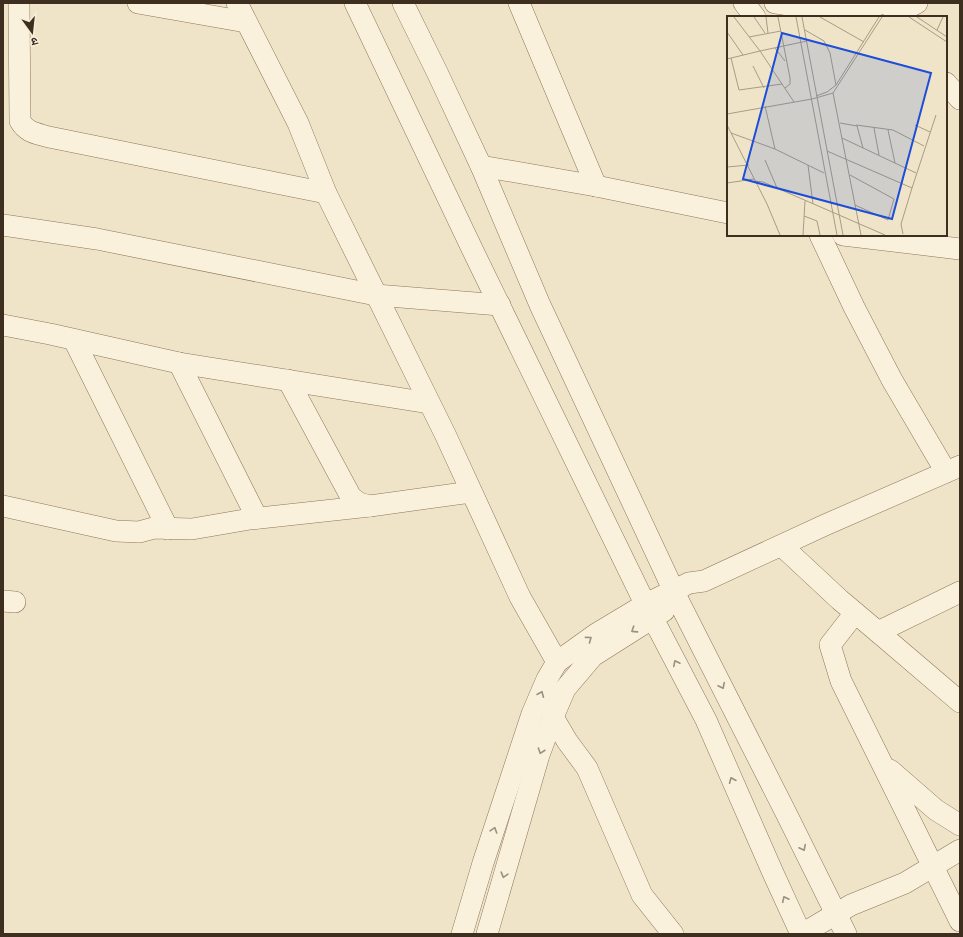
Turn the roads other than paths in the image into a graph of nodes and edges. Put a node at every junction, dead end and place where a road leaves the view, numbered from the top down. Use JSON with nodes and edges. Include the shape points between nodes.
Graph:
{"nodes":[{"id":1,"x":19,"y":3,"type":"edge"},
{"id":2,"x":138,"y":3,"type":"edge"},
{"id":3,"x":237,"y":3,"type":"edge"},
{"id":4,"x":355,"y":3,"type":"edge"},
{"id":5,"x":403,"y":3,"type":"edge"},
{"id":6,"x":518,"y":3,"type":"edge"},
{"id":7,"x":744,"y":3,"type":"edge"},
{"id":8,"x":775,"y":3,"type":"edge"},
{"id":9,"x":917,"y":3,"type":"edge"},
{"id":10,"x":890,"y":9,"type":"edge"},
{"id":11,"x":754,"y":16,"type":"edge"},
{"id":12,"x":246,"y":22,"type":"junction"},
{"id":13,"x":482,"y":166,"type":"junction"},
{"id":14,"x":596,"y":186,"type":"junction"},
{"id":15,"x":326,"y":193,"type":"junction"},
{"id":16,"x":727,"y":214,"type":"edge"},
{"id":17,"x":3,"y":225,"type":"edge"},
{"id":18,"x":820,"y":236,"type":"edge"},
{"id":19,"x":851,"y":236,"type":"edge"},
{"id":20,"x":960,"y":249,"type":"edge"},
{"id":21,"x":376,"y":295,"type":"junction"},
{"id":22,"x":500,"y":305,"type":"junction"},
{"id":23,"x":3,"y":325,"type":"edge"},
{"id":24,"x":74,"y":340,"type":"junction"},
{"id":25,"x":179,"y":363,"type":"junction"},
{"id":26,"x":288,"y":380,"type":"junction"},
{"id":27,"x":429,"y":403,"type":"junction"},
{"id":28,"x":953,"y":469,"type":"edge"},
{"id":29,"x":471,"y":492,"type":"junction"},
{"id":30,"x":3,"y":506,"type":"edge"},
{"id":31,"x":370,"y":506,"type":"junction"},
{"id":32,"x":257,"y":518,"type":"junction"},
{"id":33,"x":168,"y":528,"type":"junction"},
{"id":34,"x":782,"y":546,"type":"junction"},
{"id":35,"x":960,"y":592,"type":"edge"},
{"id":36,"x":676,"y":596,"type":"junction"},
{"id":37,"x":649,"y":611,"type":"junction"},
{"id":38,"x":855,"y":613,"type":"junction"},
{"id":39,"x":878,"y":632,"type":"junction"},
{"id":40,"x":557,"y":662,"type":"junction"},
{"id":41,"x":960,"y":702,"type":"edge"},
{"id":42,"x":553,"y":717,"type":"junction"},
{"id":43,"x":883,"y":765,"type":"junction"},
{"id":44,"x":960,"y":825,"type":"edge"},
{"id":45,"x":960,"y":850,"type":"edge"},
{"id":46,"x":933,"y":866,"type":"junction"},
{"id":47,"x":837,"y":914,"type":"junction"},
{"id":48,"x":960,"y":921,"type":"edge"},
{"id":49,"x":462,"y":934,"type":"edge"},
{"id":50,"x":487,"y":934,"type":"edge"},
{"id":51,"x":673,"y":934,"type":"edge"},
{"id":52,"x":802,"y":934,"type":"edge"},
{"id":53,"x":846,"y":934,"type":"edge"}],
"edges":[{"from":1,"to":15,"type":"street","via":[[20,121],[27,130],[49,137]]},
{"from":2,"to":12,"type":"street"},
{"from":3,"to":12,"type":"street"},
{"from":4,"to":22,"type":"street"},
{"from":5,"to":13,"type":"street"},
{"from":6,"to":14,"type":"street"},
{"from":7,"to":11,"type":"street"},
{"from":8,"to":10,"type":"street","via":[[839,13]]},
{"from":9,"to":10,"type":"street"},
{"from":12,"to":15,"type":"street","via":[[298,124]]},
{"from":13,"to":14,"type":"street"},
{"from":13,"to":36,"type":"street","via":[[540,305]]},
{"from":14,"to":16,"type":"street"},
{"from":15,"to":21,"type":"street"},
{"from":17,"to":21,"type":"street","via":[[96,239]]},
{"from":18,"to":28,"type":"street","via":[[892,380]]},
{"from":19,"to":20,"type":"street"},
{"from":21,"to":22,"type":"street"},
{"from":21,"to":27,"type":"street"},
{"from":22,"to":37,"type":"street"},
{"from":23,"to":24,"type":"street"},
{"from":24,"to":25,"type":"street"},
{"from":24,"to":33,"type":"street"},
{"from":25,"to":26,"type":"street"},
{"from":25,"to":32,"type":"street"},
{"from":26,"to":27,"type":"street"},
{"from":26,"to":31,"type":"street","via":[[351,497]]},
{"from":27,"to":29,"type":"street"},
{"from":28,"to":34,"type":"street"},
{"from":29,"to":31,"type":"street"},
{"from":29,"to":40,"type":"street","via":[[520,597]]},
{"from":30,"to":33,"type":"street","via":[[116,531],[139,532]]},
{"from":31,"to":32,"type":"street"},
{"from":32,"to":33,"type":"street","via":[[192,529]]},
{"from":34,"to":36,"type":"street","via":[[704,581],[693,595]]},
{"from":34,"to":38,"type":"street"},
{"from":35,"to":39,"type":"street"},
{"from":36,"to":37,"type":"street"},
{"from":36,"to":47,"type":"street","one_way":true},
{"from":40,"to":37,"type":"street","one_way":true,"via":[[596,634]]},
{"from":37,"to":42,"type":"street","one_way":true,"via":[[593,656],[565,689]]},
{"from":52,"to":37,"type":"street","one_way":true,"via":[[772,873],[706,720]]},
{"from":38,"to":39,"type":"street"},
{"from":38,"to":43,"type":"street","via":[[830,645],[841,681]]},
{"from":39,"to":41,"type":"street"},
{"from":49,"to":40,"type":"street","one_way":true,"via":[[532,714]]},
{"from":42,"to":50,"type":"street","one_way":true},
{"from":42,"to":51,"type":"street","via":[[587,768],[642,895]]},
{"from":43,"to":44,"type":"street","via":[[936,810]]},
{"from":43,"to":46,"type":"street"},
{"from":45,"to":46,"type":"street"},
{"from":46,"to":47,"type":"street","via":[[905,883]]},
{"from":46,"to":48,"type":"street"},
{"from":47,"to":52,"type":"street"},
{"from":47,"to":53,"type":"street"}]}
